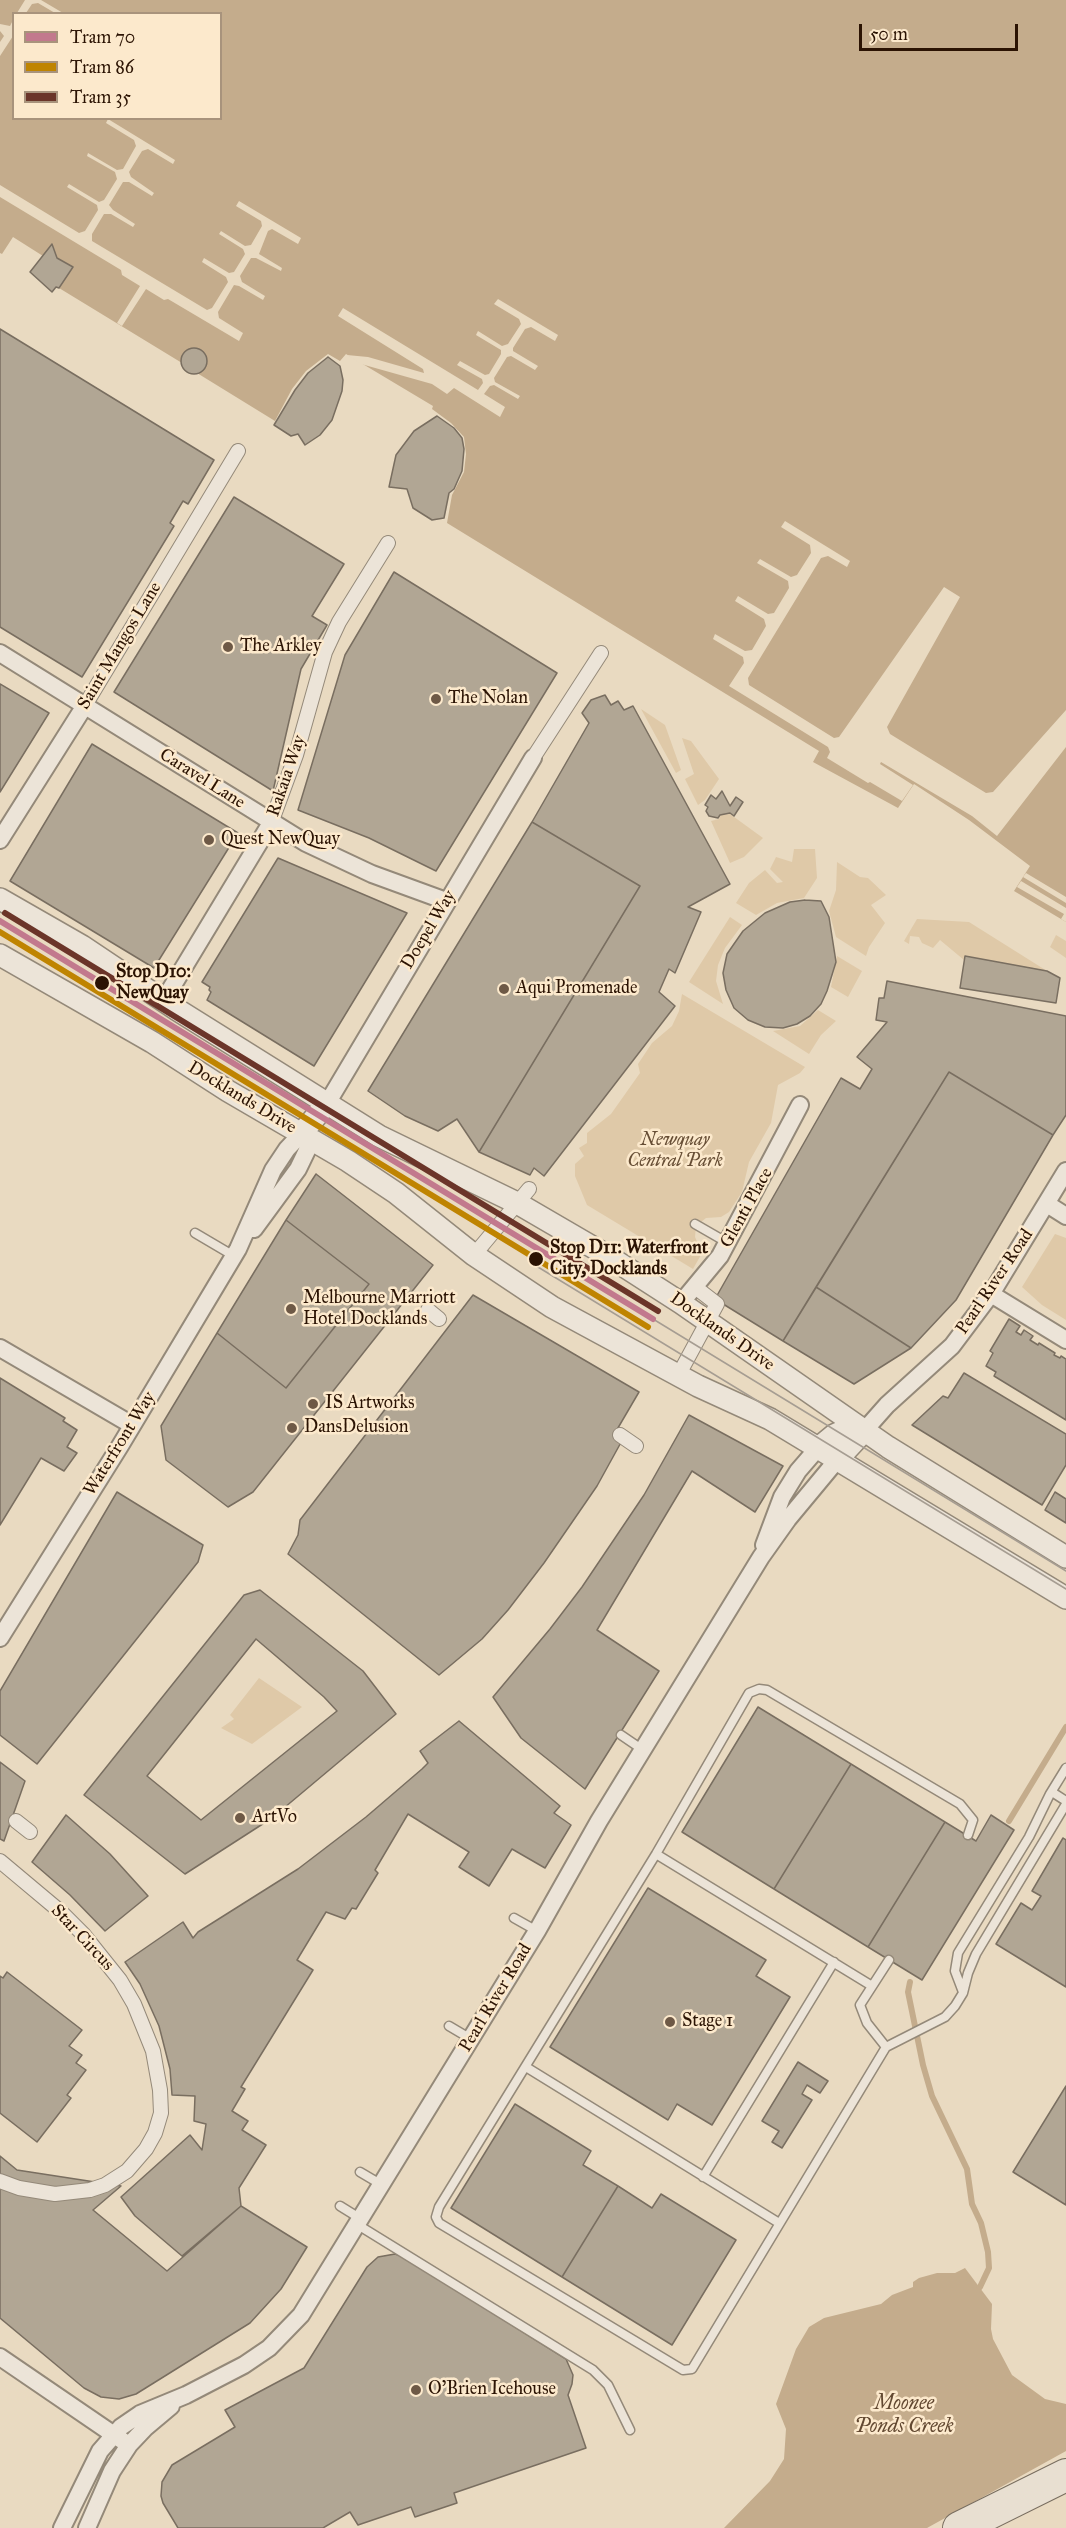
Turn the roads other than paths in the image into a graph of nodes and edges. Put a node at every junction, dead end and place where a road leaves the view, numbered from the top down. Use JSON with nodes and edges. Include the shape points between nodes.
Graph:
{"nodes":[{"id":1,"x":238,"y":451,"type":"dead end"},
{"id":2,"x":388,"y":543,"type":"dead end"},
{"id":3,"x":0,"y":653,"type":"edge"},
{"id":4,"x":601,"y":653,"type":"dead end"},
{"id":5,"x":84,"y":707,"type":"junction"},
{"id":6,"x":533,"y":758,"type":"joint"},
{"id":7,"x":272,"y":822,"type":"junction"},
{"id":8,"x":0,"y":840,"type":"edge"},
{"id":9,"x":0,"y":899,"type":"edge"},
{"id":10,"x":446,"y":901,"type":"junction"},
{"id":11,"x":0,"y":955,"type":"edge"},
{"id":12,"x":164,"y":1000,"type":"junction"},
{"id":13,"x":328,"y":1102,"type":"junction"},
{"id":14,"x":800,"y":1105,"type":"dead end"},
{"id":15,"x":307,"y":1137,"type":"junction"},
{"id":16,"x":1066,"y":1172,"type":"edge"},
{"id":17,"x":523,"y":1196,"type":"junction"},
{"id":18,"x":1047,"y":1204,"type":"junction"},
{"id":19,"x":1066,"y":1216,"type":"edge"},
{"id":20,"x":695,"y":1224,"type":"dead end"},
{"id":21,"x":195,"y":1233,"type":"dead end"},
{"id":22,"x":728,"y":1243,"type":"junction"},
{"id":23,"x":236,"y":1253,"type":"junction"},
{"id":24,"x":474,"y":1255,"type":"junction"},
{"id":25,"x":695,"y":1287,"type":"junction"},
{"id":26,"x":991,"y":1294,"type":"junction"},
{"id":27,"x":681,"y":1303,"type":"junction"},
{"id":28,"x":707,"y":1322,"type":"junction"},
{"id":29,"x":1066,"y":1340,"type":"edge"},
{"id":30,"x":0,"y":1348,"type":"edge"},
{"id":31,"x":678,"y":1376,"type":"junction"},
{"id":32,"x":132,"y":1425,"type":"junction"},
{"id":33,"x":860,"y":1428,"type":"junction"},
{"id":34,"x":620,"y":1435,"type":"dead end"},
{"id":35,"x":636,"y":1446,"type":"dead end"},
{"id":36,"x":817,"y":1449,"type":"junction"},
{"id":37,"x":837,"y":1460,"type":"junction"},
{"id":38,"x":761,"y":1557,"type":"junction"},
{"id":39,"x":1066,"y":1557,"type":"edge"},
{"id":40,"x":1066,"y":1598,"type":"edge"},
{"id":41,"x":0,"y":1638,"type":"edge"},
{"id":42,"x":621,"y":1735,"type":"dead end"},
{"id":43,"x":643,"y":1750,"type":"junction"},
{"id":44,"x":1066,"y":1768,"type":"edge"},
{"id":45,"x":1052,"y":1792,"type":"junction"},
{"id":46,"x":1066,"y":1803,"type":"edge"},
{"id":47,"x":16,"y":1821,"type":"dead end"},
{"id":48,"x":30,"y":1832,"type":"dead end"},
{"id":49,"x":968,"y":1835,"type":"dead end"},
{"id":50,"x":656,"y":1854,"type":"junction"},
{"id":51,"x":0,"y":1861,"type":"edge"},
{"id":52,"x":514,"y":1918,"type":"dead end"},
{"id":53,"x":537,"y":1931,"type":"junction"},
{"id":54,"x":889,"y":1960,"type":"dead end"},
{"id":55,"x":834,"y":1962,"type":"junction"},
{"id":56,"x":872,"y":1986,"type":"junction"},
{"id":57,"x":963,"y":1993,"type":"junction"},
{"id":58,"x":449,"y":2026,"type":"dead end"},
{"id":59,"x":471,"y":2039,"type":"junction"},
{"id":60,"x":886,"y":2047,"type":"junction"},
{"id":61,"x":526,"y":2067,"type":"junction"},
{"id":62,"x":360,"y":2172,"type":"dead end"},
{"id":63,"x":703,"y":2177,"type":"junction"},
{"id":64,"x":0,"y":2181,"type":"edge"},
{"id":65,"x":382,"y":2185,"type":"junction"},
{"id":66,"x":340,"y":2206,"type":"dead end"},
{"id":67,"x":360,"y":2222,"type":"junction"},
{"id":68,"x":779,"y":2223,"type":"junction"},
{"id":69,"x":0,"y":2357,"type":"edge"},
{"id":70,"x":186,"y":2395,"type":"junction"},
{"id":71,"x":630,"y":2430,"type":"dead end"},
{"id":72,"x":114,"y":2434,"type":"junction"},
{"id":73,"x":129,"y":2445,"type":"junction"},
{"id":74,"x":1066,"y":2475,"type":"edge"},
{"id":75,"x":1066,"y":2494,"type":"edge"},
{"id":76,"x":62,"y":2528,"type":"edge"},
{"id":77,"x":87,"y":2528,"type":"edge"},
{"id":78,"x":959,"y":2528,"type":"edge"},
{"id":79,"x":1005,"y":2528,"type":"edge"}],
"edges":[{"from":1,"to":5,"type":"street","name":"Saint Mangos Lane"},
{"from":2,"to":7,"type":"street","name":"Rakaia Way","via":[[325,652]]},
{"from":3,"to":5,"type":"street","name":"Caravel Lane"},
{"from":4,"to":6,"type":"street"},
{"from":5,"to":7,"type":"street","name":"Caravel Lane"},
{"from":5,"to":8,"type":"street","name":"Saint Mangos Lane"},
{"from":6,"to":10,"type":"street","name":"Doepel Way"},
{"from":7,"to":10,"type":"street","name":"Caravel Lane","via":[[338,859]]},
{"from":7,"to":12,"type":"street","name":"Rakaia Way"},
{"from":9,"to":12,"type":"street","name":"Docklands Drive"},
{"from":10,"to":13,"type":"street","name":"Doepel Way"},
{"from":11,"to":15,"type":"street","name":"Docklands Drive"},
{"from":12,"to":13,"type":"street","name":"Docklands Drive"},
{"from":13,"to":15,"type":"street","name":"Waterfront Way"},
{"from":13,"to":17,"type":"street","name":"Docklands Drive","via":[[391,1143]]},
{"from":14,"to":22,"type":"street","name":"Glenti Place"},
{"from":15,"to":23,"type":"street","name":"Waterfront Way","via":[[298,1169]]},
{"from":15,"to":24,"type":"street","name":"Docklands Drive","via":[[385,1185]]},
{"from":16,"to":18,"type":"street","name":"Pearl River Road"},
{"from":17,"to":24,"type":"street"},
{"from":17,"to":27,"type":"street","name":"Docklands Drive"},
{"from":18,"to":19,"type":"street"},
{"from":18,"to":26,"type":"street","name":"Pearl River Road"},
{"from":20,"to":22,"type":"lane"},
{"from":21,"to":23,"type":"lane"},
{"from":22,"to":25,"type":"street","name":"Glenti Place"},
{"from":23,"to":32,"type":"street","name":"Waterfront Way"},
{"from":24,"to":31,"type":"street","name":"Docklands Drive","via":[[552,1307]]},
{"from":25,"to":27,"type":"street","name":"Glenti Place"},
{"from":25,"to":28,"type":"street","via":[[717,1304]]},
{"from":26,"to":29,"type":"street"},
{"from":26,"to":33,"type":"street","name":"Pearl River Road","via":[[952,1346]]},
{"from":27,"to":28,"type":"street","name":"Docklands Drive"},
{"from":28,"to":31,"type":"street"},
{"from":28,"to":33,"type":"street","name":"Docklands Drive"},
{"from":30,"to":32,"type":"street"},
{"from":31,"to":36,"type":"street","name":"Docklands Drive","via":[[753,1410]]},
{"from":32,"to":41,"type":"street","name":"Waterfront Way"},
{"from":33,"to":36,"type":"street","name":"Pearl River Road","via":[[832,1436]]},
{"from":33,"to":37,"type":"street","name":"Pearl River Road"},
{"from":33,"to":39,"type":"street","name":"Docklands Drive"},
{"from":34,"to":35,"type":"street"},
{"from":36,"to":37,"type":"street","name":"Docklands Drive"},
{"from":36,"to":38,"type":"street","name":"Pearl River Road","via":[[777,1506]]},
{"from":37,"to":38,"type":"street","name":"Pearl River Road"},
{"from":37,"to":40,"type":"street","name":"Docklands Drive"},
{"from":38,"to":43,"type":"street","name":"Pearl River Road"},
{"from":42,"to":43,"type":"lane"},
{"from":43,"to":53,"type":"street","name":"Pearl River Road"},
{"from":44,"to":45,"type":"lane"},
{"from":45,"to":46,"type":"lane"},
{"from":45,"to":57,"type":"lane","via":[[958,1953],[955,1971]]},
{"from":46,"to":57,"type":"lane","via":[[976,1954]]},
{"from":47,"to":48,"type":"street"},
{"from":49,"to":50,"type":"lane","via":[[973,1820],[960,1804],[767,1690],[759,1689],[743,1701]]},
{"from":50,"to":55,"type":"lane"},
{"from":50,"to":61,"type":"lane"},
{"from":51,"to":64,"type":"street","name":"Star Circus","via":[[77,1927],[105,1958],[134,2004],[153,2051],[160,2090],[160,2113],[146,2150],[127,2171],[105,2185],[55,2194]]},
{"from":52,"to":53,"type":"lane"},
{"from":53,"to":59,"type":"street","name":"Pearl River Road"},
{"from":54,"to":56,"type":"lane"},
{"from":55,"to":56,"type":"lane"},
{"from":55,"to":63,"type":"lane"},
{"from":56,"to":60,"type":"lane","via":[[860,2005],[867,2023]]},
{"from":57,"to":60,"type":"lane","via":[[952,2011],[940,2020]]},
{"from":58,"to":59,"type":"lane"},
{"from":59,"to":65,"type":"street","name":"Pearl River Road"},
{"from":60,"to":68,"type":"lane"},
{"from":61,"to":63,"type":"lane"},
{"from":61,"to":68,"type":"lane","via":[[438,2207],[436,2217],[445,2227],[687,2371],[692,2369]]},
{"from":62,"to":65,"type":"lane"},
{"from":63,"to":68,"type":"lane"},
{"from":65,"to":67,"type":"street","name":"Pearl River Road"},
{"from":66,"to":67,"type":"lane"},
{"from":67,"to":70,"type":"street","name":"Pearl River Road","via":[[315,2295],[286,2332],[244,2365]]},
{"from":67,"to":71,"type":"lane","via":[[593,2370],[608,2385]]},
{"from":69,"to":72,"type":"street"},
{"from":70,"to":72,"type":"street","name":"Pearl River Road","via":[[140,2414]]},
{"from":70,"to":73,"type":"street","name":"Pearl River Road"},
{"from":72,"to":73,"type":"street"},
{"from":72,"to":76,"type":"street","name":"Pearl River Road","via":[[95,2461]]},
{"from":73,"to":77,"type":"street","name":"Pearl River Road","via":[[112,2471]]},
{"from":74,"to":78,"type":"highway"},
{"from":75,"to":79,"type":"highway"}]}
